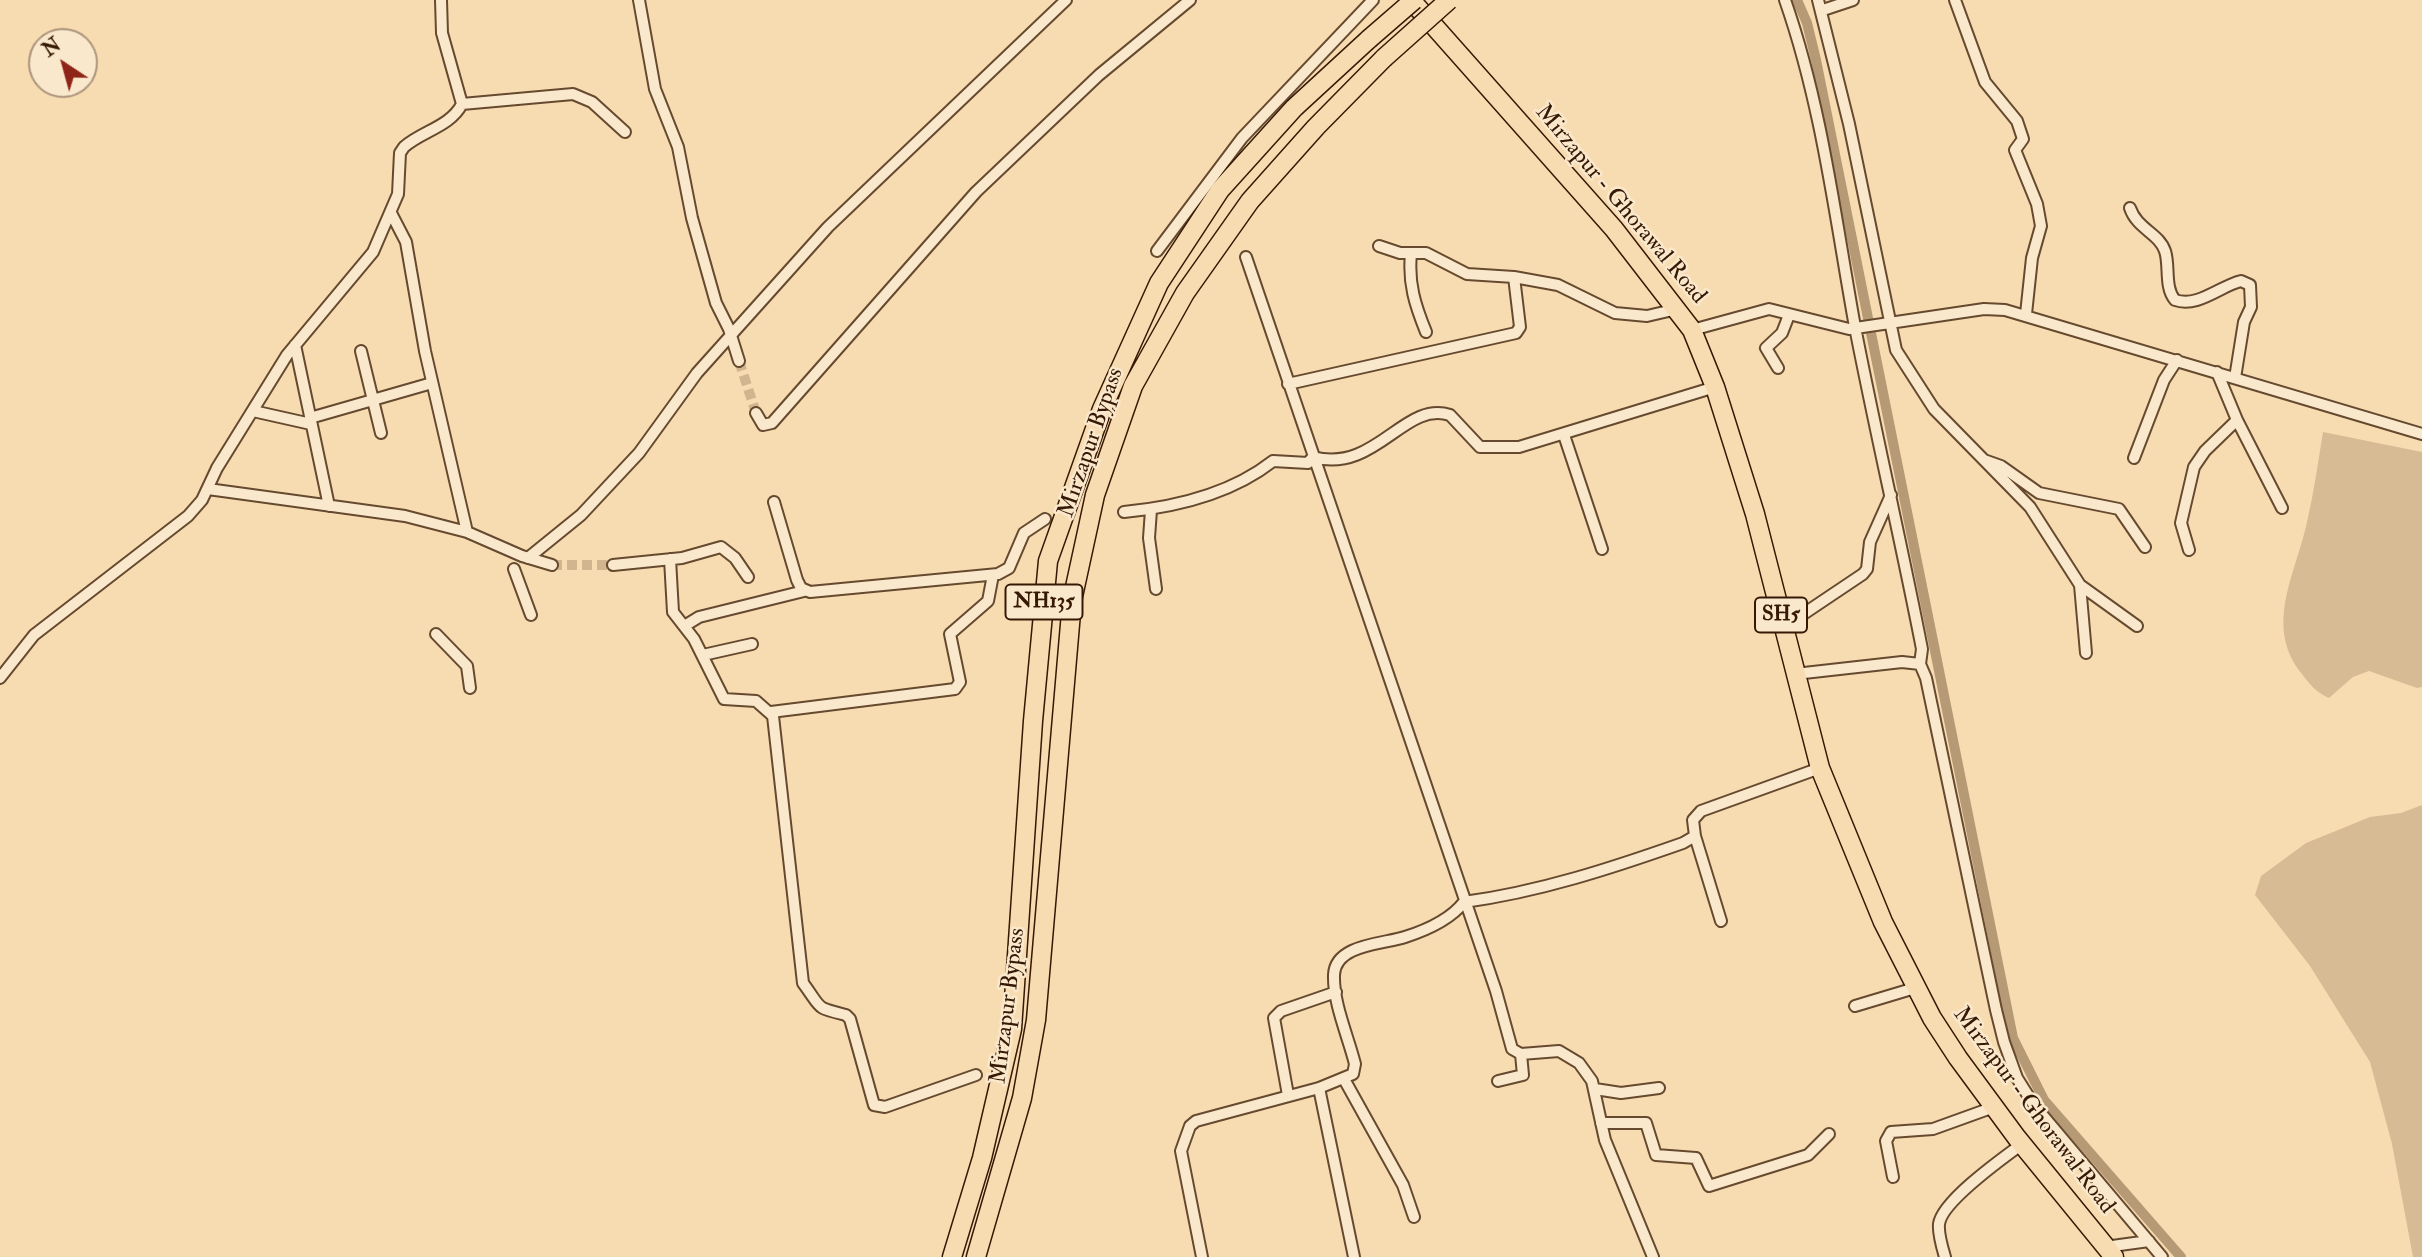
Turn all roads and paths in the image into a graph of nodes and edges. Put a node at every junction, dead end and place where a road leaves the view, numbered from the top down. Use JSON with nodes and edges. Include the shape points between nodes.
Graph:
{"nodes":[{"id":1,"x":441,"y":0,"type":"edge"},
{"id":2,"x":639,"y":0,"type":"edge"},
{"id":3,"x":1066,"y":0,"type":"edge"},
{"id":4,"x":1190,"y":0,"type":"edge"},
{"id":5,"x":1373,"y":0,"type":"edge"},
{"id":6,"x":1413,"y":0,"type":"edge"},
{"id":7,"x":1449,"y":0,"type":"edge"},
{"id":8,"x":1785,"y":0,"type":"edge"},
{"id":9,"x":1853,"y":0,"type":"edge"},
{"id":10,"x":1955,"y":0,"type":"edge"},
{"id":11,"x":1820,"y":5,"type":"edge"},
{"id":12,"x":462,"y":104,"type":"junction"},
{"id":13,"x":625,"y":132,"type":"dead end"},
{"id":14,"x":2130,"y":208,"type":"dead end"},
{"id":15,"x":391,"y":213,"type":"junction"},
{"id":16,"x":1379,"y":246,"type":"dead end"},
{"id":17,"x":1157,"y":251,"type":"dead end"},
{"id":18,"x":1411,"y":254,"type":"junction"},
{"id":19,"x":1246,"y":257,"type":"dead end"},
{"id":20,"x":1514,"y":277,"type":"junction"},
{"id":21,"x":1677,"y":309,"type":"junction"},
{"id":22,"x":2026,"y":314,"type":"junction"},
{"id":23,"x":1789,"y":315,"type":"junction"},
{"id":24,"x":1884,"y":324,"type":"junction"},
{"id":25,"x":1860,"y":327,"type":"junction"},
{"id":26,"x":1692,"y":330,"type":"junction"},
{"id":27,"x":1426,"y":331,"type":"dead end"},
{"id":28,"x":731,"y":337,"type":"junction"},
{"id":29,"x":295,"y":345,"type":"junction"},
{"id":30,"x":361,"y":351,"type":"dead end"},
{"id":31,"x":2176,"y":360,"type":"junction"},
{"id":32,"x":739,"y":361,"type":"tunnel mouth"},
{"id":33,"x":1778,"y":368,"type":"dead end"},
{"id":34,"x":2217,"y":372,"type":"junction"},
{"id":35,"x":2235,"y":378,"type":"junction"},
{"id":36,"x":432,"y":383,"type":"junction"},
{"id":37,"x":1288,"y":384,"type":"junction"},
{"id":38,"x":1715,"y":387,"type":"junction"},
{"id":39,"x":371,"y":400,"type":"junction"},
{"id":40,"x":253,"y":411,"type":"junction"},
{"id":41,"x":756,"y":413,"type":"dead end"},
{"id":42,"x":2237,"y":420,"type":"junction"},
{"id":43,"x":310,"y":421,"type":"junction"},
{"id":44,"x":381,"y":433,"type":"dead end"},
{"id":45,"x":2422,"y":434,"type":"edge"},
{"id":46,"x":1564,"y":435,"type":"junction"},
{"id":47,"x":1313,"y":457,"type":"junction"},
{"id":48,"x":2134,"y":458,"type":"dead end"},
{"id":49,"x":1981,"y":459,"type":"junction"},
{"id":50,"x":208,"y":489,"type":"junction"},
{"id":51,"x":1891,"y":495,"type":"junction"},
{"id":52,"x":774,"y":502,"type":"dead end"},
{"id":53,"x":330,"y":506,"type":"junction"},
{"id":54,"x":2282,"y":508,"type":"dead end"},
{"id":55,"x":1151,"y":510,"type":"junction"},
{"id":56,"x":1124,"y":512,"type":"dead end"},
{"id":57,"x":1045,"y":519,"type":"dead end"},
{"id":58,"x":467,"y":532,"type":"junction"},
{"id":59,"x":2145,"y":547,"type":"dead end"},
{"id":60,"x":1602,"y":550,"type":"dead end"},
{"id":61,"x":2189,"y":550,"type":"dead end"},
{"id":62,"x":528,"y":558,"type":"junction"},
{"id":63,"x":670,"y":559,"type":"junction"},
{"id":64,"x":552,"y":565,"type":"tunnel mouth"},
{"id":65,"x":613,"y":565,"type":"tunnel mouth"},
{"id":66,"x":514,"y":569,"type":"dead end"},
{"id":67,"x":993,"y":575,"type":"junction"},
{"id":68,"x":748,"y":577,"type":"dead end"},
{"id":69,"x":2080,"y":585,"type":"junction"},
{"id":70,"x":1156,"y":589,"type":"dead end"},
{"id":71,"x":804,"y":591,"type":"junction"},
{"id":72,"x":531,"y":615,"type":"dead end"},
{"id":73,"x":686,"y":625,"type":"junction"},
{"id":74,"x":2137,"y":625,"type":"dead end"},
{"id":75,"x":1784,"y":627,"type":"junction"},
{"id":76,"x":436,"y":634,"type":"dead end"},
{"id":77,"x":752,"y":644,"type":"dead end"},
{"id":78,"x":2086,"y":653,"type":"dead end"},
{"id":79,"x":703,"y":655,"type":"junction"},
{"id":80,"x":1920,"y":664,"type":"junction"},
{"id":81,"x":1795,"y":674,"type":"junction"},
{"id":82,"x":0,"y":678,"type":"edge"},
{"id":83,"x":470,"y":688,"type":"dead end"},
{"id":84,"x":771,"y":712,"type":"junction"},
{"id":85,"x":1820,"y":768,"type":"junction"},
{"id":86,"x":1695,"y":836,"type":"junction"},
{"id":87,"x":1464,"y":902,"type":"junction"},
{"id":88,"x":1721,"y":921,"type":"dead end"},
{"id":89,"x":1915,"y":988,"type":"junction"},
{"id":90,"x":1335,"y":992,"type":"junction"},
{"id":91,"x":1855,"y":1006,"type":"dead end"},
{"id":92,"x":1521,"y":1054,"type":"junction"},
{"id":93,"x":976,"y":1075,"type":"dead end"},
{"id":94,"x":1344,"y":1079,"type":"junction"},
{"id":95,"x":1498,"y":1081,"type":"dead end"},
{"id":96,"x":1319,"y":1088,"type":"junction"},
{"id":97,"x":1659,"y":1088,"type":"dead end"},
{"id":98,"x":1595,"y":1089,"type":"junction"},
{"id":99,"x":1288,"y":1095,"type":"junction"},
{"id":100,"x":1994,"y":1107,"type":"junction"},
{"id":101,"x":1601,"y":1123,"type":"junction"},
{"id":102,"x":1829,"y":1134,"type":"dead end"},
{"id":103,"x":2022,"y":1144,"type":"junction"},
{"id":104,"x":1893,"y":1177,"type":"dead end"},
{"id":105,"x":1414,"y":1217,"type":"dead end"},
{"id":106,"x":2149,"y":1241,"type":"junction"},
{"id":107,"x":2110,"y":1252,"type":"edge"},
{"id":108,"x":952,"y":1257,"type":"edge"},
{"id":109,"x":976,"y":1257,"type":"edge"},
{"id":110,"x":1202,"y":1257,"type":"edge"},
{"id":111,"x":1354,"y":1257,"type":"edge"},
{"id":112,"x":1653,"y":1257,"type":"edge"},
{"id":113,"x":1945,"y":1257,"type":"edge"},
{"id":114,"x":2162,"y":1257,"type":"edge"}],
"edges":[{"from":1,"to":12,"type":"street","via":[[442,33]]},
{"from":2,"to":28,"type":"street","via":[[654,89],[678,147],[692,218],[716,303]]},
{"from":3,"to":28,"type":"street","via":[[828,227]]},
{"from":4,"to":41,"type":"street","via":[[1099,75],[976,192],[772,423],[763,425]]},
{"from":5,"to":17,"type":"street","via":[[1242,138]]},
{"from":6,"to":21,"type":"main road","name":"Mirzapur - Ghorawal Road","number":"SH5","via":[[1605,219]]},
{"from":6,"to":108,"type":"main road","number":"NH135","bridge":true,"via":[[1294,108],[1220,190],[1159,283],[1102,409],[1048,561],[1032,721],[1012,1029],[982,1158]]},
{"from":7,"to":109,"type":"main road","name":"Mirzapur Bypass","number":"NH135","bridge":true,"via":[[1384,58],[1250,201],[1185,293],[1133,386],[1095,495],[1072,601],[1037,1020],[1022,1098]]},
{"from":8,"to":25,"type":"street","via":[[1803,53]]},
{"from":9,"to":11,"type":"street"},
{"from":10,"to":22,"type":"street","via":[[1985,82],[2021,129],[2023,139],[2015,150],[2041,226]]},
{"from":11,"to":24,"type":"street"},
{"from":12,"to":13,"type":"street","via":[[573,94],[592,102]]},
{"from":12,"to":15,"type":"street","via":[[439,127],[404,147]]},
{"from":14,"to":35,"type":"street","via":[[2137,222],[2164,248],[2175,300],[2206,296],[2241,281],[2250,285],[2251,307],[2244,322]]},
{"from":15,"to":29,"type":"street","via":[[373,252]]},
{"from":15,"to":36,"type":"street","via":[[406,242]]},
{"from":16,"to":18,"type":"street"},
{"from":18,"to":20,"type":"street","via":[[1426,253],[1467,274]]},
{"from":18,"to":27,"type":"street","via":[[1413,299]]},
{"from":19,"to":37,"type":"street"},
{"from":20,"to":21,"type":"street","via":[[1558,285],[1615,313],[1647,316]]},
{"from":20,"to":37,"type":"street","via":[[1520,327],[1516,333]]},
{"from":21,"to":26,"type":"main road","name":"Mirzapur - Ghorawal Road","number":"SH5"},
{"from":22,"to":24,"type":"street","via":[[1984,309]]},
{"from":22,"to":31,"type":"street"},
{"from":23,"to":25,"type":"street"},
{"from":23,"to":26,"type":"street","via":[[1769,309]]},
{"from":23,"to":33,"type":"street","via":[[1782,333],[1766,348]]},
{"from":24,"to":25,"type":"street"},
{"from":24,"to":49,"type":"street","via":[[1934,409]]},
{"from":25,"to":51,"type":"street"},
{"from":26,"to":38,"type":"main road","name":"Mirzapur - Ghorawal Road","number":"SH5"},
{"from":28,"to":32,"type":"street"},
{"from":28,"to":62,"type":"street","via":[[598,497]]},
{"from":29,"to":40,"type":"street"},
{"from":29,"to":43,"type":"street"},
{"from":30,"to":39,"type":"street"},
{"from":31,"to":34,"type":"street"},
{"from":31,"to":48,"type":"street"},
{"from":34,"to":35,"type":"street"},
{"from":34,"to":42,"type":"street"},
{"from":35,"to":45,"type":"street"},
{"from":36,"to":39,"type":"street"},
{"from":36,"to":58,"type":"street"},
{"from":37,"to":47,"type":"street"},
{"from":38,"to":46,"type":"street"},
{"from":38,"to":75,"type":"main road","name":"Mirzapur - Ghorawal Road","number":"SH5"},
{"from":39,"to":43,"type":"street"},
{"from":39,"to":44,"type":"street"},
{"from":40,"to":43,"type":"street"},
{"from":40,"to":50,"type":"street"},
{"from":42,"to":54,"type":"street"},
{"from":42,"to":61,"type":"street","via":[[2194,467],[2181,523]]},
{"from":43,"to":53,"type":"street"},
{"from":46,"to":47,"type":"street","via":[[1519,447],[1488,449],[1474,442],[1450,415],[1431,414],[1395,431],[1364,454],[1332,462]]},
{"from":46,"to":60,"type":"street"},
{"from":47,"to":55,"type":"street","via":[[1308,463],[1273,461],[1222,489]]},
{"from":47,"to":87,"type":"street"},
{"from":49,"to":59,"type":"street","via":[[2001,466],[2039,493],[2119,509]]},
{"from":49,"to":69,"type":"street","via":[[2030,507]]},
{"from":50,"to":53,"type":"street"},
{"from":50,"to":82,"type":"street","via":[[188,516],[34,635]]},
{"from":51,"to":75,"type":"street","via":[[1870,542],[1863,574]]},
{"from":51,"to":80,"type":"street","via":[[1922,649]]},
{"from":52,"to":71,"type":"street"},
{"from":53,"to":58,"type":"street","via":[[405,516]]},
{"from":55,"to":56,"type":"street"},
{"from":55,"to":70,"type":"street","via":[[1149,538]]},
{"from":57,"to":67,"type":"street","via":[[1020,539],[1009,568]]},
{"from":58,"to":62,"type":"street"},
{"from":62,"to":64,"type":"street"},
{"from":63,"to":65,"type":"street"},
{"from":63,"to":68,"type":"street","via":[[721,547]]},
{"from":63,"to":73,"type":"street","via":[[673,612]]},
{"from":66,"to":72,"type":"street"},
{"from":67,"to":71,"type":"street"},
{"from":67,"to":84,"type":"street","via":[[988,601],[950,634],[960,682],[955,689]]},
{"from":69,"to":74,"type":"street"},
{"from":69,"to":78,"type":"street"},
{"from":71,"to":73,"type":"street","via":[[699,617]]},
{"from":73,"to":79,"type":"street"},
{"from":75,"to":81,"type":"main road","name":"Mirzapur - Ghorawal Road","number":"SH5"},
{"from":76,"to":83,"type":"street","via":[[467,666]]},
{"from":77,"to":79,"type":"street"},
{"from":79,"to":84,"type":"street","via":[[724,699],[756,701]]},
{"from":80,"to":81,"type":"street"},
{"from":80,"to":106,"type":"street","via":[[1998,1021],[2013,1066],[2044,1118]]},
{"from":81,"to":85,"type":"main road","name":"Mirzapur - Ghorawal Road","number":"SH5"},
{"from":84,"to":93,"type":"street","via":[[803,983],[826,1012],[849,1019],[877,1108]]},
{"from":85,"to":86,"type":"street","via":[[1701,811],[1693,820]]},
{"from":85,"to":89,"type":"main road","name":"Mirzapur - Ghorawal Road","number":"SH5"},
{"from":86,"to":87,"type":"street","via":[[1580,876]]},
{"from":86,"to":88,"type":"street"},
{"from":87,"to":90,"type":"street","via":[[1455,914],[1425,930],[1359,948],[1340,960],[1334,975]]},
{"from":87,"to":92,"type":"street","via":[[1512,1049]]},
{"from":89,"to":91,"type":"street"},
{"from":89,"to":100,"type":"main road","name":"Mirzapur - Ghorawal Road","number":"SH5"},
{"from":90,"to":94,"type":"street","via":[[1355,1063],[1353,1074]]},
{"from":90,"to":99,"type":"street","via":[[1281,1011],[1274,1018]]},
{"from":92,"to":95,"type":"street","via":[[1524,1073]]},
{"from":92,"to":98,"type":"street","via":[[1566,1053],[1588,1072]]},
{"from":94,"to":96,"type":"street"},
{"from":94,"to":105,"type":"street","via":[[1403,1185]]},
{"from":96,"to":99,"type":"street"},
{"from":96,"to":111,"type":"street"},
{"from":97,"to":98,"type":"street","via":[[1621,1093]]},
{"from":98,"to":101,"type":"street"},
{"from":99,"to":110,"type":"street","via":[[1190,1126],[1181,1151]]},
{"from":100,"to":103,"type":"main road","name":"Mirzapur - Ghorawal Road","number":"SH5"},
{"from":100,"to":104,"type":"street","via":[[1933,1129],[1891,1132],[1886,1141]]},
{"from":101,"to":102,"type":"street","via":[[1647,1123],[1656,1155],[1696,1158],[1709,1186],[1808,1155]]},
{"from":101,"to":112,"type":"street"},
{"from":103,"to":107,"type":"main road","name":"Mirzapur - Ghorawal Road","number":"SH5"},
{"from":103,"to":113,"type":"street","via":[[1988,1168],[1941,1219]]},
{"from":106,"to":107,"type":"street"},
{"from":106,"to":114,"type":"street"}]}
